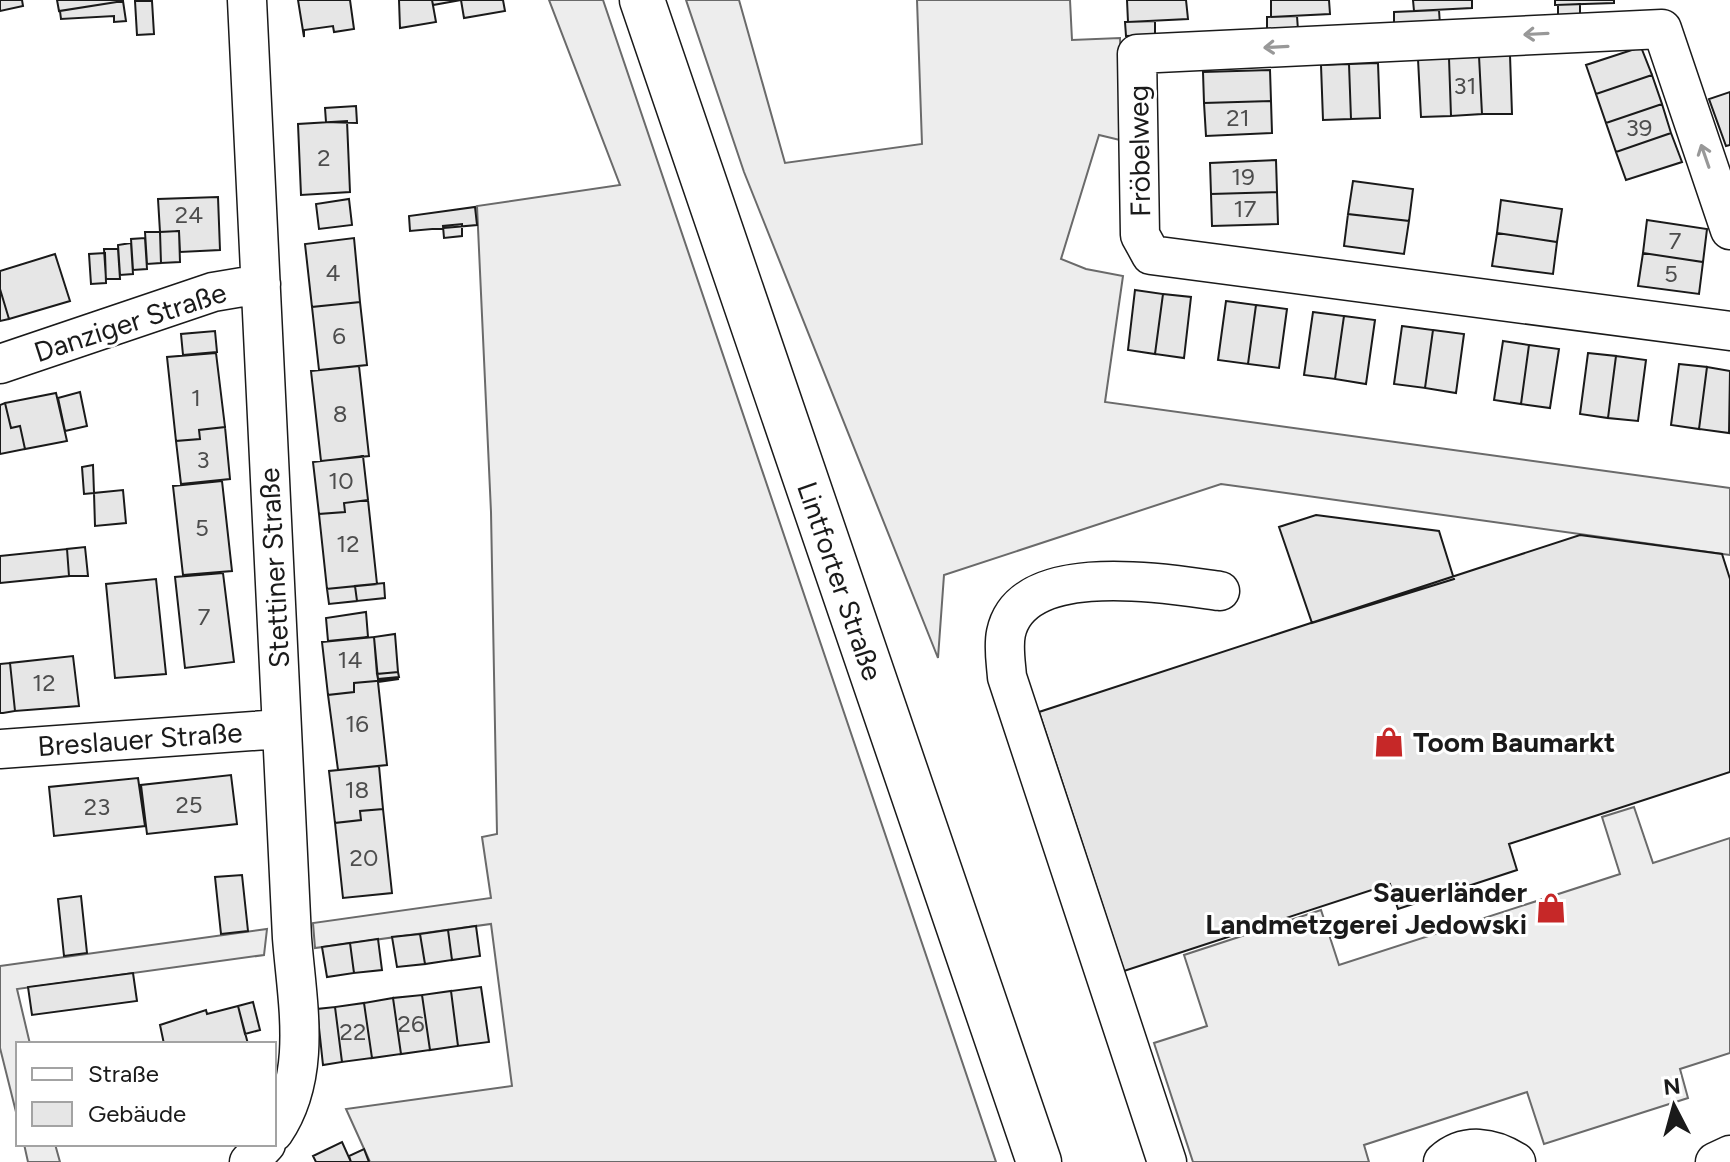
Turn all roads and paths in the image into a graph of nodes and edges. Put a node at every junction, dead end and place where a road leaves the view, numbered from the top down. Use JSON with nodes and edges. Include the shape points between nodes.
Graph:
{"nodes":[{"id":1,"x":247,"y":0,"type":"edge"},
{"id":2,"x":642,"y":0,"type":"edge"},
{"id":3,"x":1726,"y":205,"type":"edge"},
{"id":4,"x":261,"y":284,"type":"junction"},
{"id":5,"x":1730,"y":331,"type":"edge"},
{"id":6,"x":0,"y":364,"type":"edge"},
{"id":7,"x":1220,"y":591,"type":"dead end"},
{"id":8,"x":281,"y":729,"type":"junction"},
{"id":9,"x":0,"y":749,"type":"edge"},
{"id":10,"x":276,"y":1127,"type":"edge"},
{"id":11,"x":264,"y":1146,"type":"edge"},
{"id":12,"x":1730,"y":1155,"type":"edge"},
{"id":13,"x":249,"y":1162,"type":"edge"},
{"id":14,"x":1039,"y":1162,"type":"edge"},
{"id":15,"x":1167,"y":1162,"type":"edge"},
{"id":16,"x":1443,"y":1162,"type":"edge"},
{"id":17,"x":1516,"y":1162,"type":"edge"},
{"id":18,"x":1715,"y":1162,"type":"edge"}],
"edges":[{"from":1,"to":4,"type":"street","name":"Stettiner Straße"},
{"from":2,"to":14,"type":"main road","name":"Lintforter Straße"},
{"from":3,"to":5,"type":"street","name":"Fröbelweg","one_way":true,"via":[[1662,29],[1137,54],[1140,235],[1151,255]]},
{"from":4,"to":6,"type":"street","name":"Danziger Straße","via":[[213,292]]},
{"from":4,"to":8,"type":"street","name":"Stettiner Straße"},
{"from":7,"to":15,"type":"street","via":[[1135,580],[1075,584],[1031,597],[1006,631],[1007,677]]},
{"from":8,"to":9,"type":"street","name":"Breslauer Straße"},
{"from":8,"to":10,"type":"street","name":"Stettiner Straße","via":[[301,1044]]},
{"from":11,"to":13,"type":"street"},
{"from":12,"to":18,"type":"street"},
{"from":16,"to":17,"type":"street","via":[[1482,1148]]}]}
